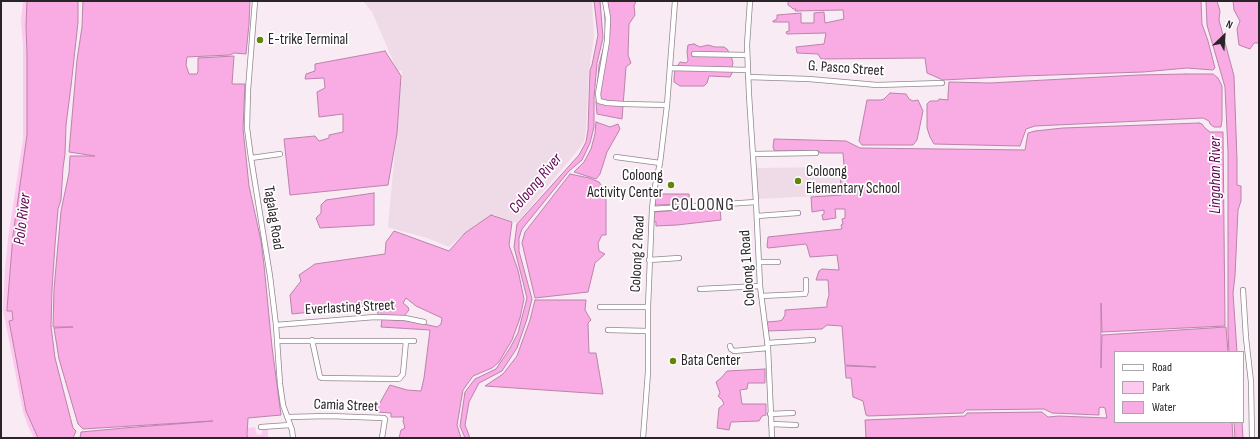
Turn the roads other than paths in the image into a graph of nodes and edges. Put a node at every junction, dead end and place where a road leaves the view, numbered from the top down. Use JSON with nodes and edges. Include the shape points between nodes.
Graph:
{"nodes":[{"id":1,"x":255,"y":1,"type":"edge"},
{"id":2,"x":605,"y":1,"type":"edge"},
{"id":3,"x":675,"y":1,"type":"edge"},
{"id":4,"x":750,"y":1,"type":"edge"},
{"id":5,"x":694,"y":54,"type":"dead end"},
{"id":6,"x":747,"y":55,"type":"junction"},
{"id":7,"x":670,"y":68,"type":"junction"},
{"id":8,"x":748,"y":70,"type":"junction"},
{"id":9,"x":748,"y":77,"type":"junction"},
{"id":10,"x":942,"y":83,"type":"dead end"},
{"id":11,"x":667,"y":105,"type":"junction"},
{"id":12,"x":280,"y":154,"type":"dead end"},
{"id":13,"x":753,"y":154,"type":"junction"},
{"id":14,"x":816,"y":154,"type":"dead end"},
{"id":15,"x":616,"y":157,"type":"dead end"},
{"id":16,"x":251,"y":158,"type":"junction"},
{"id":17,"x":660,"y":164,"type":"junction"},
{"id":18,"x":756,"y":202,"type":"junction"},
{"id":19,"x":652,"y":209,"type":"junction"},
{"id":20,"x":798,"y":213,"type":"dead end"},
{"id":21,"x":757,"y":216,"type":"junction"},
{"id":22,"x":679,"y":258,"type":"dead end"},
{"id":23,"x":649,"y":260,"type":"junction"},
{"id":24,"x":759,"y":262,"type":"junction"},
{"id":25,"x":778,"y":262,"type":"dead end"},
{"id":26,"x":806,"y":280,"type":"dead end"},
{"id":27,"x":760,"y":286,"type":"junction"},
{"id":28,"x":700,"y":288,"type":"dead end"},
{"id":29,"x":1243,"y":290,"type":"dead end"},
{"id":30,"x":761,"y":296,"type":"junction"},
{"id":31,"x":600,"y":307,"type":"dead end"},
{"id":32,"x":648,"y":307,"type":"junction"},
{"id":33,"x":424,"y":322,"type":"dead end"},
{"id":34,"x":276,"y":325,"type":"junction"},
{"id":35,"x":608,"y":330,"type":"dead end"},
{"id":36,"x":648,"y":331,"type":"junction"},
{"id":37,"x":312,"y":340,"type":"junction"},
{"id":38,"x":406,"y":340,"type":"junction"},
{"id":39,"x":813,"y":340,"type":"dead end"},
{"id":40,"x":277,"y":341,"type":"junction"},
{"id":41,"x":414,"y":341,"type":"dead end"},
{"id":42,"x":730,"y":346,"type":"dead end"},
{"id":43,"x":768,"y":346,"type":"junction"},
{"id":44,"x":793,"y":413,"type":"dead end"},
{"id":45,"x":770,"y":414,"type":"junction"},
{"id":46,"x":288,"y":417,"type":"junction"},
{"id":47,"x":771,"y":424,"type":"junction"},
{"id":48,"x":290,"y":425,"type":"junction"},
{"id":49,"x":796,"y":425,"type":"dead end"},
{"id":50,"x":261,"y":426,"type":"dead end"},
{"id":51,"x":293,"y":438,"type":"edge"},
{"id":52,"x":382,"y":438,"type":"edge"},
{"id":53,"x":643,"y":438,"type":"edge"},
{"id":54,"x":772,"y":438,"type":"edge"},
{"id":55,"x":1252,"y":438,"type":"edge"}],
"edges":[{"from":1,"to":16,"type":"street","name":"Tagalag Road","via":[[247,108]]},
{"from":2,"to":11,"type":"street","via":[[608,18],[607,41],[599,101]]},
{"from":3,"to":7,"type":"street","name":"Coloong 2 Road"},
{"from":4,"to":6,"type":"street","name":"Coloong 1 Road"},
{"from":5,"to":6,"type":"street"},
{"from":6,"to":8,"type":"street","name":"Coloong 1 Road"},
{"from":7,"to":8,"type":"street"},
{"from":7,"to":11,"type":"street","name":"Coloong 2 Road"},
{"from":8,"to":9,"type":"street","name":"Coloong 1 Road"},
{"from":9,"to":10,"type":"street","name":"G. Pasco Street","via":[[877,85]]},
{"from":9,"to":13,"type":"street","name":"Coloong 1 Road"},
{"from":11,"to":17,"type":"street","name":"Coloong 2 Road"},
{"from":12,"to":16,"type":"street"},
{"from":13,"to":14,"type":"street"},
{"from":13,"to":18,"type":"street","name":"Coloong 1 Road"},
{"from":15,"to":17,"type":"street"},
{"from":16,"to":34,"type":"street","name":"Tagalag Road"},
{"from":17,"to":19,"type":"street","name":"Coloong 2 Road"},
{"from":18,"to":19,"type":"street"},
{"from":18,"to":21,"type":"street","name":"Coloong 1 Road"},
{"from":19,"to":23,"type":"street","name":"Coloong 2 Road"},
{"from":20,"to":21,"type":"street"},
{"from":21,"to":24,"type":"street","name":"Coloong 1 Road"},
{"from":22,"to":23,"type":"street"},
{"from":23,"to":32,"type":"street","name":"Coloong 2 Road"},
{"from":24,"to":25,"type":"street"},
{"from":24,"to":27,"type":"street","name":"Coloong 1 Road"},
{"from":26,"to":30,"type":"street","via":[[805,294]]},
{"from":27,"to":28,"type":"street"},
{"from":27,"to":30,"type":"street","name":"Coloong 1 Road"},
{"from":29,"to":55,"type":"street","via":[[1251,382]]},
{"from":30,"to":43,"type":"street","name":"Coloong 1 Road"},
{"from":31,"to":32,"type":"street"},
{"from":32,"to":36,"type":"street","name":"Coloong 2 Road"},
{"from":33,"to":34,"type":"street","name":"Everlasting Street","via":[[405,318],[375,317]]},
{"from":34,"to":40,"type":"street","name":"Tagalag Road"},
{"from":35,"to":36,"type":"street"},
{"from":36,"to":53,"type":"street","name":"Coloong 2 Road"},
{"from":37,"to":38,"type":"street"},
{"from":37,"to":38,"type":"street","via":[[322,378],[393,379],[402,377]]},
{"from":37,"to":40,"type":"street"},
{"from":38,"to":41,"type":"street"},
{"from":39,"to":43,"type":"street"},
{"from":40,"to":46,"type":"street","name":"Tagalag Road","via":[[283,405]]},
{"from":42,"to":43,"type":"street","via":[[734,351]]},
{"from":43,"to":45,"type":"street","name":"Coloong 1 Road"},
{"from":44,"to":45,"type":"street"},
{"from":45,"to":47,"type":"street","name":"Coloong 1 Road"},
{"from":46,"to":48,"type":"street","name":"Tagalag Road"},
{"from":46,"to":52,"type":"street","name":"Camia Street","via":[[384,418]]},
{"from":47,"to":49,"type":"street"},
{"from":47,"to":54,"type":"street","name":"Coloong 1 Road"},
{"from":48,"to":50,"type":"street"},
{"from":48,"to":51,"type":"street","name":"Tagalag Road"}]}
